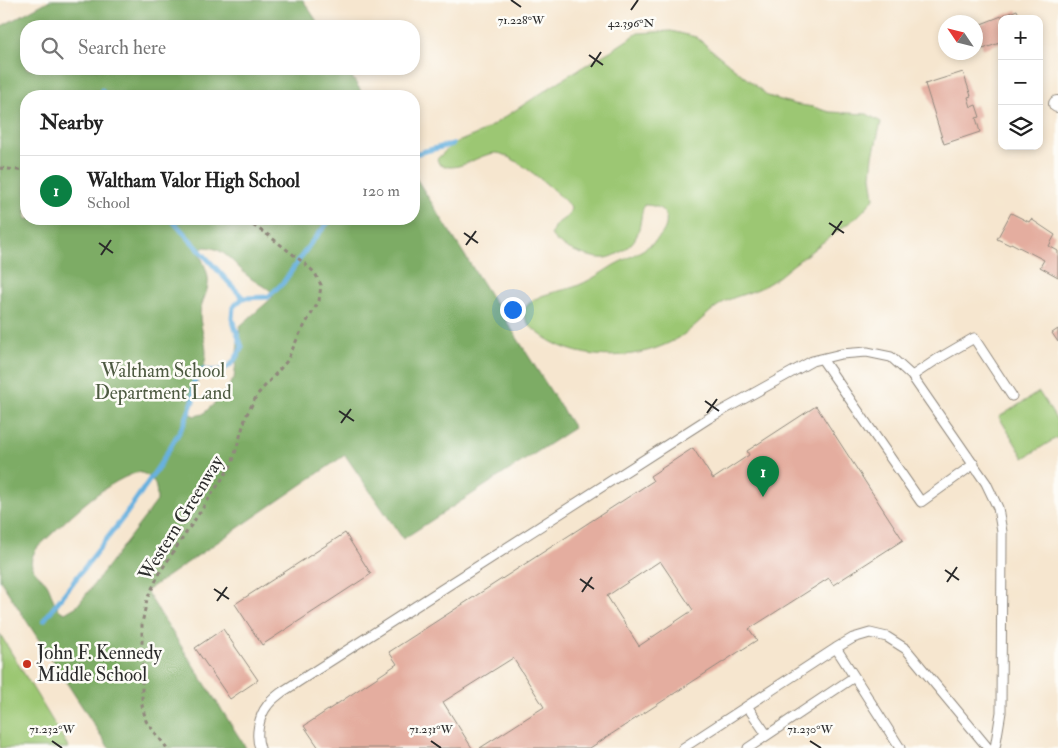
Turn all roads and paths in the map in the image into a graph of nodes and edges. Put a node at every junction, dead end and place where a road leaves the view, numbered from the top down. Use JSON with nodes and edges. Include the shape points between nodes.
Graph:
{"nodes":[{"id":1,"x":0,"y":168,"type":"edge"},
{"id":2,"x":20,"y":170,"type":"edge"},
{"id":3,"x":252,"y":225,"type":"edge"},
{"id":4,"x":822,"y":359,"type":"junction"},
{"id":5,"x":912,"y":376,"type":"junction"},
{"id":6,"x":1012,"y":396,"type":"dead end"},
{"id":7,"x":974,"y":464,"type":"junction"},
{"id":8,"x":836,"y":648,"type":"junction"},
{"id":9,"x":854,"y":676,"type":"junction"},
{"id":10,"x":747,"y":706,"type":"junction"},
{"id":11,"x":767,"y":735,"type":"junction"},
{"id":12,"x":168,"y":748,"type":"edge"},
{"id":13,"x":260,"y":748,"type":"edge"},
{"id":14,"x":683,"y":748,"type":"edge"},
{"id":15,"x":748,"y":748,"type":"edge"},
{"id":16,"x":900,"y":748,"type":"edge"},
{"id":17,"x":988,"y":748,"type":"edge"},
{"id":18,"x":995,"y":748,"type":"edge"}],
"edges":[{"from":1,"to":2,"type":"path"},
{"from":3,"to":12,"type":"path","name":"Western Greenway","via":[[304,263],[322,285],[319,301],[287,361],[258,395],[246,416],[232,464],[160,572],[147,599],[142,624],[142,705],[146,721]]},
{"from":4,"to":5,"type":"lane","via":[[868,352],[891,357]]},
{"from":4,"to":7,"type":"lane","via":[[921,502]]},
{"from":4,"to":13,"type":"lane","via":[[812,361],[709,418],[282,692],[267,706],[260,722],[257,741]]},
{"from":5,"to":6,"type":"lane","via":[[974,338]]},
{"from":5,"to":7,"type":"lane"},
{"from":7,"to":18,"type":"lane","via":[[998,508],[1002,532],[1001,712]]},
{"from":8,"to":9,"type":"lane"},
{"from":8,"to":10,"type":"lane"},
{"from":8,"to":17,"type":"lane","via":[[870,633],[887,637],[906,649]]},
{"from":9,"to":11,"type":"lane"},
{"from":9,"to":16,"type":"lane"},
{"from":10,"to":11,"type":"lane"},
{"from":10,"to":14,"type":"lane"},
{"from":11,"to":15,"type":"lane"}]}
